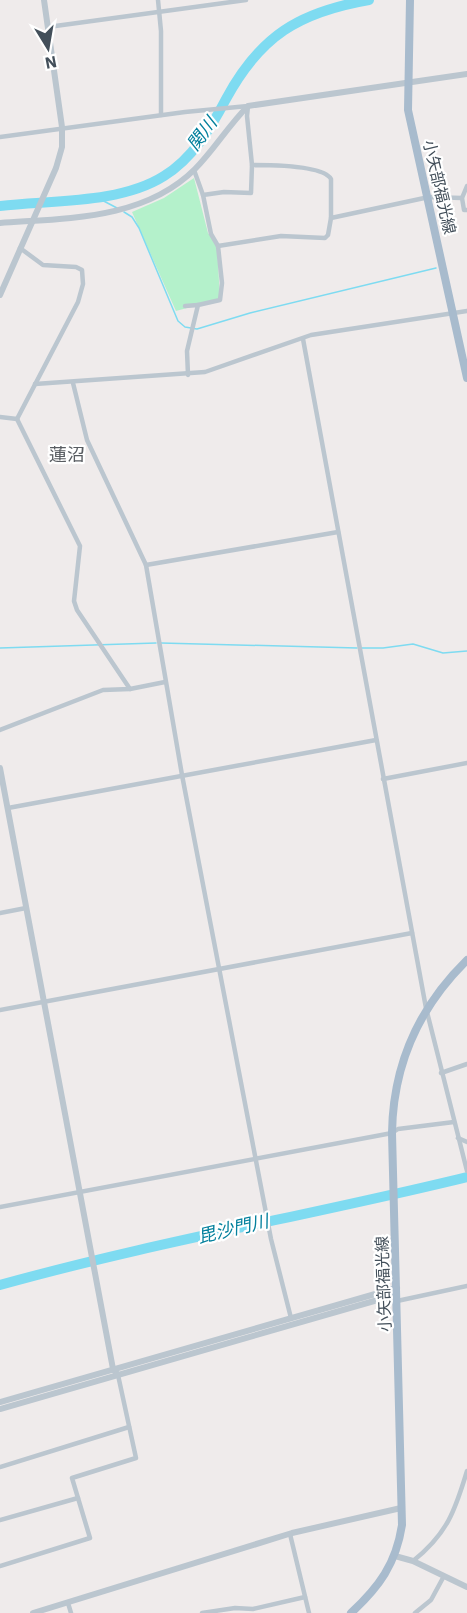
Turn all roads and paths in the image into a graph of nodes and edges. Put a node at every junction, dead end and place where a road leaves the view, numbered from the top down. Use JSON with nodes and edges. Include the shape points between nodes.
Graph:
{"nodes":[{"id":1,"x":44,"y":0,"type":"edge"},
{"id":2,"x":158,"y":0,"type":"edge"},
{"id":3,"x":246,"y":0,"type":"edge"},
{"id":4,"x":410,"y":0,"type":"edge"},
{"id":5,"x":159,"y":12,"type":"junction"},
{"id":6,"x":48,"y":27,"type":"junction"},
{"id":7,"x":467,"y":74,"type":"edge"},
{"id":8,"x":407,"y":82,"type":"junction"},
{"id":9,"x":248,"y":106,"type":"junction"},
{"id":10,"x":161,"y":115,"type":"junction"},
{"id":11,"x":62,"y":127,"type":"junction"},
{"id":12,"x":0,"y":137,"type":"edge"},
{"id":13,"x":252,"y":165,"type":"junction"},
{"id":14,"x":194,"y":170,"type":"junction"},
{"id":15,"x":467,"y":186,"type":"edge"},
{"id":16,"x":203,"y":195,"type":"junction"},
{"id":17,"x":429,"y":197,"type":"junction"},
{"id":18,"x":462,"y":198,"type":"junction"},
{"id":19,"x":467,"y":210,"type":"edge"},
{"id":20,"x":331,"y":218,"type":"junction"},
{"id":21,"x":33,"y":221,"type":"junction"},
{"id":22,"x":0,"y":224,"type":"edge"},
{"id":23,"x":218,"y":246,"type":"junction"},
{"id":24,"x":20,"y":248,"type":"junction"},
{"id":25,"x":0,"y":295,"type":"edge"},
{"id":26,"x":198,"y":305,"type":"junction"},
{"id":27,"x":185,"y":306,"type":"dead end"},
{"id":28,"x":467,"y":311,"type":"edge"},
{"id":29,"x":453,"y":312,"type":"junction"},
{"id":30,"x":303,"y":339,"type":"junction"},
{"id":31,"x":188,"y":375,"type":"junction"},
{"id":32,"x":467,"y":378,"type":"edge"},
{"id":33,"x":73,"y":383,"type":"junction"},
{"id":34,"x":35,"y":384,"type":"junction"},
{"id":35,"x":0,"y":417,"type":"edge"},
{"id":36,"x":17,"y":420,"type":"junction"},
{"id":37,"x":338,"y":532,"type":"junction"},
{"id":38,"x":146,"y":564,"type":"junction"},
{"id":39,"x":165,"y":682,"type":"junction"},
{"id":40,"x":130,"y":689,"type":"junction"},
{"id":41,"x":0,"y":730,"type":"edge"},
{"id":42,"x":376,"y":740,"type":"junction"},
{"id":43,"x":467,"y":763,"type":"edge"},
{"id":44,"x":0,"y":768,"type":"edge"},
{"id":45,"x":182,"y":775,"type":"junction"},
{"id":46,"x":383,"y":779,"type":"junction"},
{"id":47,"x":8,"y":808,"type":"junction"},
{"id":48,"x":26,"y":908,"type":"junction"},
{"id":49,"x":0,"y":913,"type":"edge"},
{"id":50,"x":412,"y":933,"type":"junction"},
{"id":51,"x":467,"y":960,"type":"edge"},
{"id":52,"x":220,"y":969,"type":"junction"},
{"id":53,"x":44,"y":1002,"type":"junction"},
{"id":54,"x":426,"y":1008,"type":"junction"},
{"id":55,"x":0,"y":1010,"type":"edge"},
{"id":56,"x":467,"y":1064,"type":"edge"},
{"id":57,"x":441,"y":1073,"type":"junction"},
{"id":58,"x":454,"y":1122,"type":"junction"},
{"id":59,"x":392,"y":1133,"type":"junction"},
{"id":60,"x":459,"y":1138,"type":"junction"},
{"id":61,"x":467,"y":1142,"type":"edge"},
{"id":62,"x":257,"y":1159,"type":"junction"},
{"id":63,"x":467,"y":1171,"type":"edge"},
{"id":64,"x":79,"y":1192,"type":"junction"},
{"id":65,"x":0,"y":1207,"type":"edge"},
{"id":66,"x":467,"y":1286,"type":"edge"},
{"id":67,"x":397,"y":1288,"type":"junction"},
{"id":68,"x":398,"y":1301,"type":"junction"},
{"id":69,"x":291,"y":1318,"type":"junction"},
{"id":70,"x":113,"y":1369,"type":"junction"},
{"id":71,"x":118,"y":1375,"type":"junction"},
{"id":72,"x":0,"y":1402,"type":"edge"},
{"id":73,"x":0,"y":1409,"type":"edge"},
{"id":74,"x":129,"y":1427,"type":"junction"},
{"id":75,"x":0,"y":1467,"type":"edge"},
{"id":76,"x":467,"y":1471,"type":"edge"},
{"id":77,"x":78,"y":1498,"type":"junction"},
{"id":78,"x":401,"y":1508,"type":"junction"},
{"id":79,"x":0,"y":1520,"type":"edge"},
{"id":80,"x":290,"y":1534,"type":"junction"},
{"id":81,"x":395,"y":1556,"type":"junction"},
{"id":82,"x":413,"y":1561,"type":"junction"},
{"id":83,"x":0,"y":1566,"type":"edge"},
{"id":84,"x":444,"y":1575,"type":"junction"},
{"id":85,"x":467,"y":1587,"type":"edge"},
{"id":86,"x":306,"y":1597,"type":"junction"},
{"id":87,"x":68,"y":1603,"type":"junction"},
{"id":88,"x":33,"y":1613,"type":"edge"},
{"id":89,"x":71,"y":1613,"type":"edge"},
{"id":90,"x":202,"y":1613,"type":"edge"},
{"id":91,"x":309,"y":1613,"type":"edge"},
{"id":92,"x":351,"y":1613,"type":"edge"},
{"id":93,"x":415,"y":1613,"type":"edge"}],
"edges":[{"from":1,"to":6,"type":"street"},
{"from":2,"to":5,"type":"street"},
{"from":3,"to":5,"type":"street"},
{"from":4,"to":8,"type":"main road","name":"小矢部福光線"},
{"from":5,"to":6,"type":"street"},
{"from":5,"to":10,"type":"street"},
{"from":6,"to":11,"type":"street"},
{"from":7,"to":8,"type":"street"},
{"from":8,"to":9,"type":"street"},
{"from":8,"to":17,"type":"main road","name":"小矢部福光線","via":[[408,110]]},
{"from":9,"to":10,"type":"street"},
{"from":9,"to":13,"type":"street"},
{"from":9,"to":14,"type":"street"},
{"from":10,"to":11,"type":"street"},
{"from":11,"to":12,"type":"street"},
{"from":11,"to":21,"type":"street","via":[[62,147]]},
{"from":13,"to":16,"type":"street","via":[[251,193]]},
{"from":13,"to":20,"type":"street","via":[[281,165],[329,175]]},
{"from":14,"to":16,"type":"street"},
{"from":14,"to":21,"type":"street","via":[[150,200],[117,212]]},
{"from":15,"to":18,"type":"street"},
{"from":16,"to":23,"type":"street","via":[[211,234]]},
{"from":17,"to":18,"type":"street"},
{"from":17,"to":20,"type":"street"},
{"from":17,"to":29,"type":"main road","name":"小矢部福光線"},
{"from":18,"to":19,"type":"street"},
{"from":20,"to":23,"type":"street","via":[[325,238],[281,236]]},
{"from":21,"to":22,"type":"street"},
{"from":21,"to":24,"type":"street"},
{"from":23,"to":26,"type":"street","via":[[220,300]]},
{"from":24,"to":25,"type":"street"},
{"from":24,"to":34,"type":"street","via":[[43,265],[82,270],[78,302]]},
{"from":26,"to":27,"type":"street"},
{"from":26,"to":31,"type":"street","via":[[187,351]]},
{"from":28,"to":29,"type":"street"},
{"from":29,"to":30,"type":"street"},
{"from":29,"to":32,"type":"main road","name":"小矢部福光線"},
{"from":30,"to":31,"type":"street"},
{"from":30,"to":37,"type":"street"},
{"from":31,"to":33,"type":"street"},
{"from":33,"to":34,"type":"street"},
{"from":33,"to":38,"type":"street","via":[[87,440]]},
{"from":34,"to":36,"type":"street"},
{"from":35,"to":36,"type":"street"},
{"from":36,"to":40,"type":"street","via":[[80,546],[74,601],[77,610]]},
{"from":37,"to":38,"type":"street"},
{"from":37,"to":42,"type":"street"},
{"from":38,"to":39,"type":"street"},
{"from":39,"to":40,"type":"street"},
{"from":39,"to":45,"type":"street"},
{"from":40,"to":41,"type":"street","via":[[102,690]]},
{"from":42,"to":45,"type":"street"},
{"from":42,"to":46,"type":"street"},
{"from":43,"to":46,"type":"street"},
{"from":44,"to":47,"type":"street"},
{"from":45,"to":47,"type":"street"},
{"from":45,"to":52,"type":"street"},
{"from":46,"to":50,"type":"street"},
{"from":47,"to":48,"type":"street"},
{"from":48,"to":49,"type":"street"},
{"from":48,"to":53,"type":"street"},
{"from":50,"to":52,"type":"street"},
{"from":50,"to":54,"type":"street"},
{"from":51,"to":54,"type":"main road","name":"小矢部福光線"},
{"from":52,"to":53,"type":"street"},
{"from":52,"to":62,"type":"street"},
{"from":53,"to":55,"type":"street"},
{"from":53,"to":64,"type":"street"},
{"from":54,"to":57,"type":"street"},
{"from":54,"to":59,"type":"main road","name":"小矢部福光線","via":[[398,1073]]},
{"from":56,"to":57,"type":"street"},
{"from":57,"to":58,"type":"street"},
{"from":58,"to":59,"type":"street"},
{"from":58,"to":60,"type":"street"},
{"from":59,"to":62,"type":"street"},
{"from":59,"to":67,"type":"main road","name":"小矢部福光線"},
{"from":60,"to":61,"type":"street"},
{"from":60,"to":63,"type":"street"},
{"from":62,"to":64,"type":"street"},
{"from":62,"to":69,"type":"street"},
{"from":64,"to":65,"type":"street"},
{"from":64,"to":70,"type":"street"},
{"from":66,"to":68,"type":"street"},
{"from":67,"to":68,"type":"main road","name":"小矢部福光線"},
{"from":67,"to":69,"type":"street"},
{"from":67,"to":71,"type":"street","via":[[388,1297]]},
{"from":68,"to":78,"type":"main road","name":"小矢部福光線"},
{"from":69,"to":70,"type":"street"},
{"from":70,"to":71,"type":"street"},
{"from":70,"to":72,"type":"street"},
{"from":71,"to":73,"type":"street"},
{"from":71,"to":74,"type":"street"},
{"from":74,"to":75,"type":"street"},
{"from":74,"to":77,"type":"street","via":[[136,1458],[72,1478]]},
{"from":76,"to":82,"type":"street","via":[[446,1528]]},
{"from":77,"to":79,"type":"street"},
{"from":77,"to":83,"type":"street","via":[[90,1538]]},
{"from":78,"to":80,"type":"street"},
{"from":78,"to":81,"type":"main road","name":"小矢部福光線","via":[[402,1525]]},
{"from":80,"to":86,"type":"street"},
{"from":80,"to":87,"type":"street"},
{"from":81,"to":82,"type":"street"},
{"from":81,"to":92,"type":"main road","name":"小矢部福光線","via":[[379,1585]]},
{"from":82,"to":84,"type":"street"},
{"from":84,"to":85,"type":"street"},
{"from":84,"to":93,"type":"street","via":[[431,1600]]},
{"from":86,"to":90,"type":"street","via":[[253,1609]]},
{"from":86,"to":91,"type":"street"},
{"from":87,"to":88,"type":"street"},
{"from":87,"to":89,"type":"street"}]}
